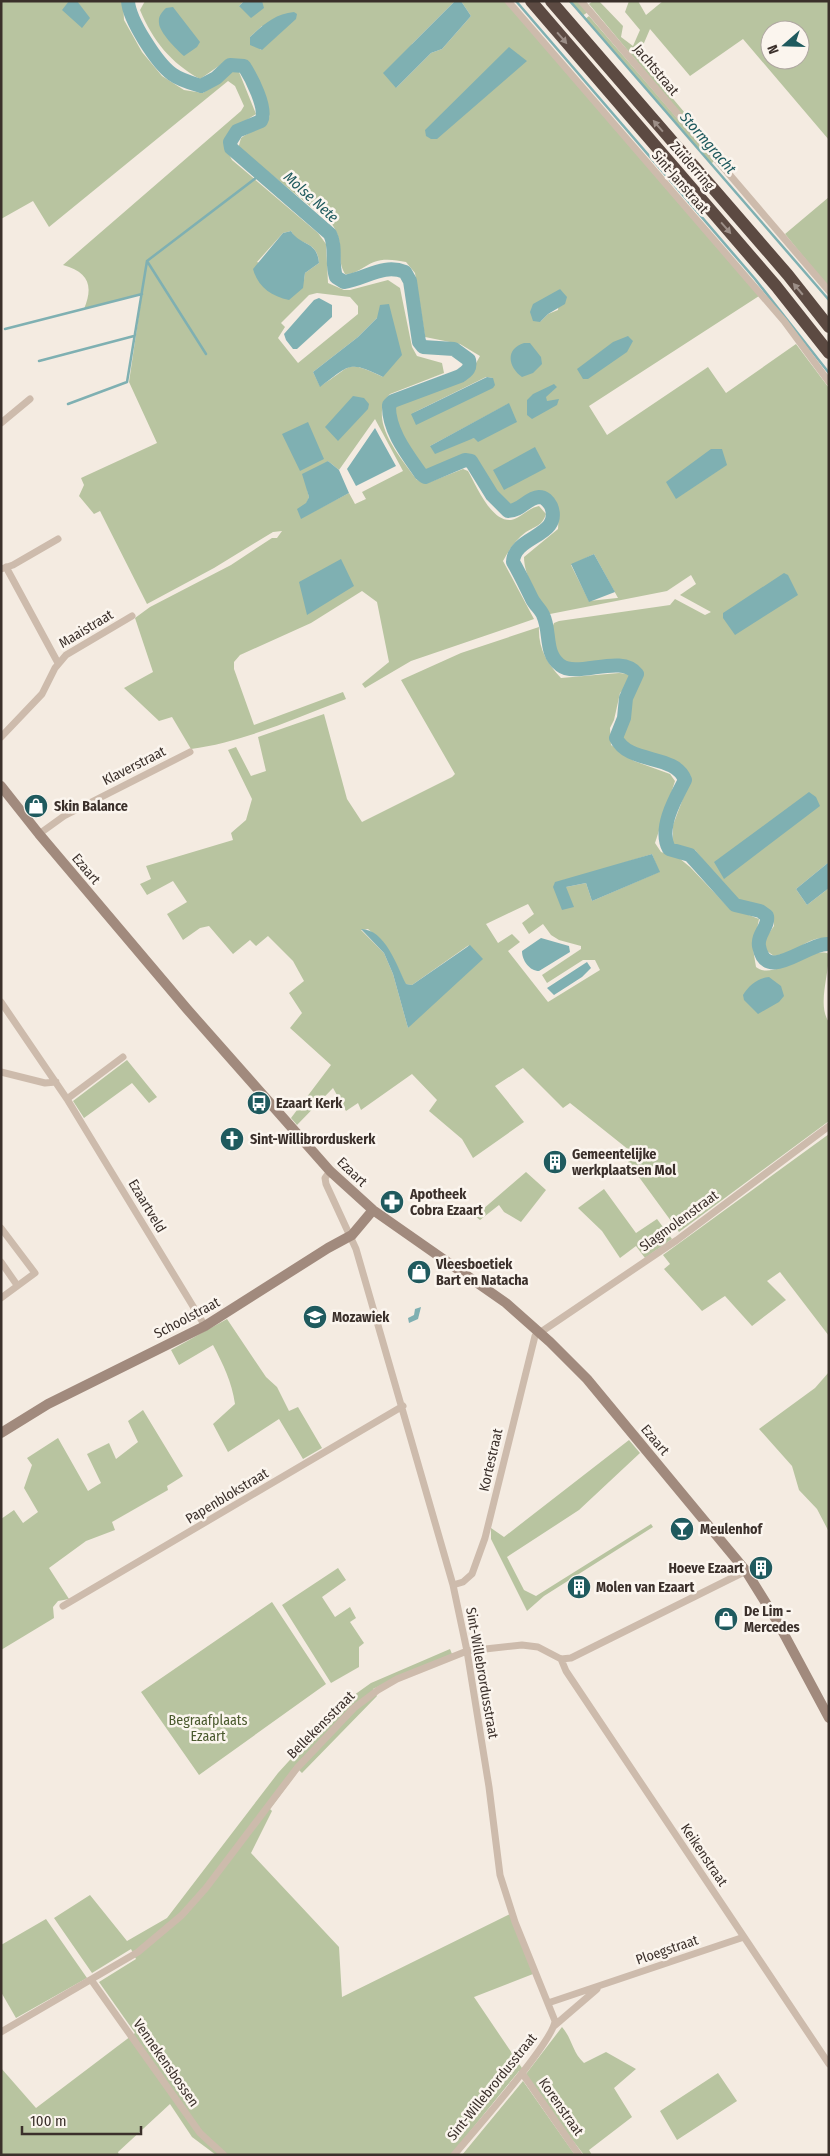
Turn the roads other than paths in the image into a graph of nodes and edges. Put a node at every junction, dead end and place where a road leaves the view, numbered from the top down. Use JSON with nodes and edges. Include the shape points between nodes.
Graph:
{"nodes":[{"id":1,"x":508,"y":1,"type":"edge"},
{"id":2,"x":531,"y":1,"type":"edge"},
{"id":3,"x":551,"y":1,"type":"edge"},
{"id":4,"x":581,"y":1,"type":"edge"},
{"id":5,"x":829,"y":291,"type":"edge"},
{"id":6,"x":829,"y":327,"type":"edge"},
{"id":7,"x":829,"y":353,"type":"edge"},
{"id":8,"x":829,"y":382,"type":"edge"},
{"id":9,"x":30,"y":399,"type":"dead end"},
{"id":10,"x":1,"y":423,"type":"edge"},
{"id":11,"x":58,"y":539,"type":"dead end"},
{"id":12,"x":4,"y":568,"type":"edge"},
{"id":13,"x":132,"y":616,"type":"dead end"},
{"id":14,"x":58,"y":663,"type":"junction"},
{"id":15,"x":1,"y":737,"type":"edge"},
{"id":16,"x":190,"y":752,"type":"dead end"},
{"id":17,"x":1,"y":786,"type":"edge"},
{"id":18,"x":39,"y":834,"type":"junction"},
{"id":19,"x":1,"y":1002,"type":"edge"},
{"id":20,"x":123,"y":1057,"type":"dead end"},
{"id":21,"x":1,"y":1072,"type":"edge"},
{"id":22,"x":56,"y":1082,"type":"junction"},
{"id":23,"x":67,"y":1100,"type":"junction"},
{"id":24,"x":829,"y":1126,"type":"edge"},
{"id":25,"x":330,"y":1171,"type":"junction"},
{"id":26,"x":373,"y":1210,"type":"junction"},
{"id":27,"x":1,"y":1228,"type":"edge"},
{"id":28,"x":352,"y":1235,"type":"junction"},
{"id":29,"x":1,"y":1262,"type":"edge"},
{"id":30,"x":17,"y":1285,"type":"junction"},
{"id":31,"x":1,"y":1298,"type":"edge"},
{"id":32,"x":205,"y":1326,"type":"junction"},
{"id":33,"x":539,"y":1332,"type":"junction"},
{"id":34,"x":403,"y":1406,"type":"junction"},
{"id":35,"x":1,"y":1433,"type":"edge"},
{"id":36,"x":746,"y":1571,"type":"junction"},
{"id":37,"x":453,"y":1585,"type":"junction"},
{"id":38,"x":62,"y":1606,"type":"dead end"},
{"id":39,"x":467,"y":1651,"type":"junction"},
{"id":40,"x":561,"y":1659,"type":"junction"},
{"id":41,"x":829,"y":1718,"type":"edge"},
{"id":42,"x":744,"y":1937,"type":"junction"},
{"id":43,"x":92,"y":1981,"type":"junction"},
{"id":44,"x":599,"y":1987,"type":"junction"},
{"id":45,"x":548,"y":2003,"type":"junction"},
{"id":46,"x":554,"y":2026,"type":"junction"},
{"id":47,"x":1,"y":2032,"type":"edge"},
{"id":48,"x":829,"y":2064,"type":"edge"},
{"id":49,"x":522,"y":2073,"type":"junction"},
{"id":50,"x":224,"y":2155,"type":"edge"},
{"id":51,"x":454,"y":2155,"type":"edge"},
{"id":52,"x":580,"y":2155,"type":"edge"}],
"edges":[{"from":1,"to":8,"type":"street","name":"Sint-Janstraat","via":[[784,322]]},
{"from":2,"to":7,"type":"highway","name":"Zuiderring","one_way":true,"via":[[776,286]]},
{"from":6,"to":3,"type":"highway","name":"Zuiderring","one_way":true},
{"from":4,"to":5,"type":"street","name":"Jachtstraat"},
{"from":9,"to":10,"type":"street"},
{"from":11,"to":12,"type":"street"},
{"from":12,"to":14,"type":"street"},
{"from":13,"to":14,"type":"street","name":"Maaistraat"},
{"from":14,"to":15,"type":"street","name":"Maaistraat","via":[[42,694]]},
{"from":16,"to":18,"type":"street","name":"Klaverstraat","via":[[64,816]]},
{"from":17,"to":18,"type":"main road","name":"Ezaart"},
{"from":18,"to":25,"type":"main road","name":"Ezaart"},
{"from":19,"to":22,"type":"street","name":"Ezaartveld"},
{"from":20,"to":23,"type":"street"},
{"from":21,"to":22,"type":"street","via":[[45,1083]]},
{"from":22,"to":23,"type":"street","name":"Ezaartveld"},
{"from":23,"to":32,"type":"street","name":"Ezaartveld"},
{"from":24,"to":33,"type":"street","name":"Slagmolenstraat","via":[[677,1240]]},
{"from":25,"to":26,"type":"main road","name":"Ezaart"},
{"from":25,"to":28,"type":"street","name":"Sint-Willebrordusstraat","via":[[325,1178],[326,1184]]},
{"from":26,"to":28,"type":"main road","name":"Schoolstraat"},
{"from":26,"to":33,"type":"main road","name":"Ezaart","via":[[506,1303]]},
{"from":27,"to":30,"type":"street","via":[[35,1273]]},
{"from":28,"to":32,"type":"main road","name":"Schoolstraat"},
{"from":28,"to":34,"type":"street","name":"Sint-Willebrordusstraat"},
{"from":29,"to":30,"type":"street"},
{"from":30,"to":31,"type":"street"},
{"from":32,"to":35,"type":"main road","name":"Schoolstraat","via":[[48,1404]]},
{"from":33,"to":36,"type":"main road","name":"Ezaart","via":[[587,1379]]},
{"from":33,"to":37,"type":"street","name":"Kortestraat","via":[[532,1342],[483,1546],[472,1574]]},
{"from":34,"to":37,"type":"street","name":"Sint-Willebrordusstraat"},
{"from":34,"to":38,"type":"street","name":"Papenblokstraat"},
{"from":36,"to":40,"type":"street","via":[[576,1656]]},
{"from":36,"to":41,"type":"main road","name":"Ezaart"},
{"from":37,"to":39,"type":"street","name":"Sint-Willebrordusstraat"},
{"from":39,"to":40,"type":"street","name":"Bellekensstraat","via":[[522,1644],[538,1647]]},
{"from":39,"to":43,"type":"street","name":"Bellekensstraat","via":[[389,1683],[354,1708],[290,1775],[206,1888],[182,1915],[138,1952]]},
{"from":39,"to":45,"type":"street","name":"Sint-Willebrordusstraat","via":[[500,1875]]},
{"from":40,"to":42,"type":"street","name":"Keikenstraat","via":[[566,1672]]},
{"from":42,"to":44,"type":"street","name":"Ploegstraat"},
{"from":42,"to":48,"type":"street","name":"Keikenstraat"},
{"from":43,"to":47,"type":"street","name":"Bellekensstraat"},
{"from":43,"to":50,"type":"street","name":"Vennekensbossen","via":[[200,2133]]},
{"from":44,"to":45,"type":"street","name":"Ploegstraat"},
{"from":44,"to":46,"type":"street","name":"Ploegstraat"},
{"from":45,"to":46,"type":"street","name":"Sint-Willebrordusstraat"},
{"from":46,"to":49,"type":"street","name":"Sint-Willebrordusstraat"},
{"from":49,"to":51,"type":"street","name":"Sint-Willebrordusstraat"},
{"from":49,"to":52,"type":"street","name":"Korenstraat"}]}
